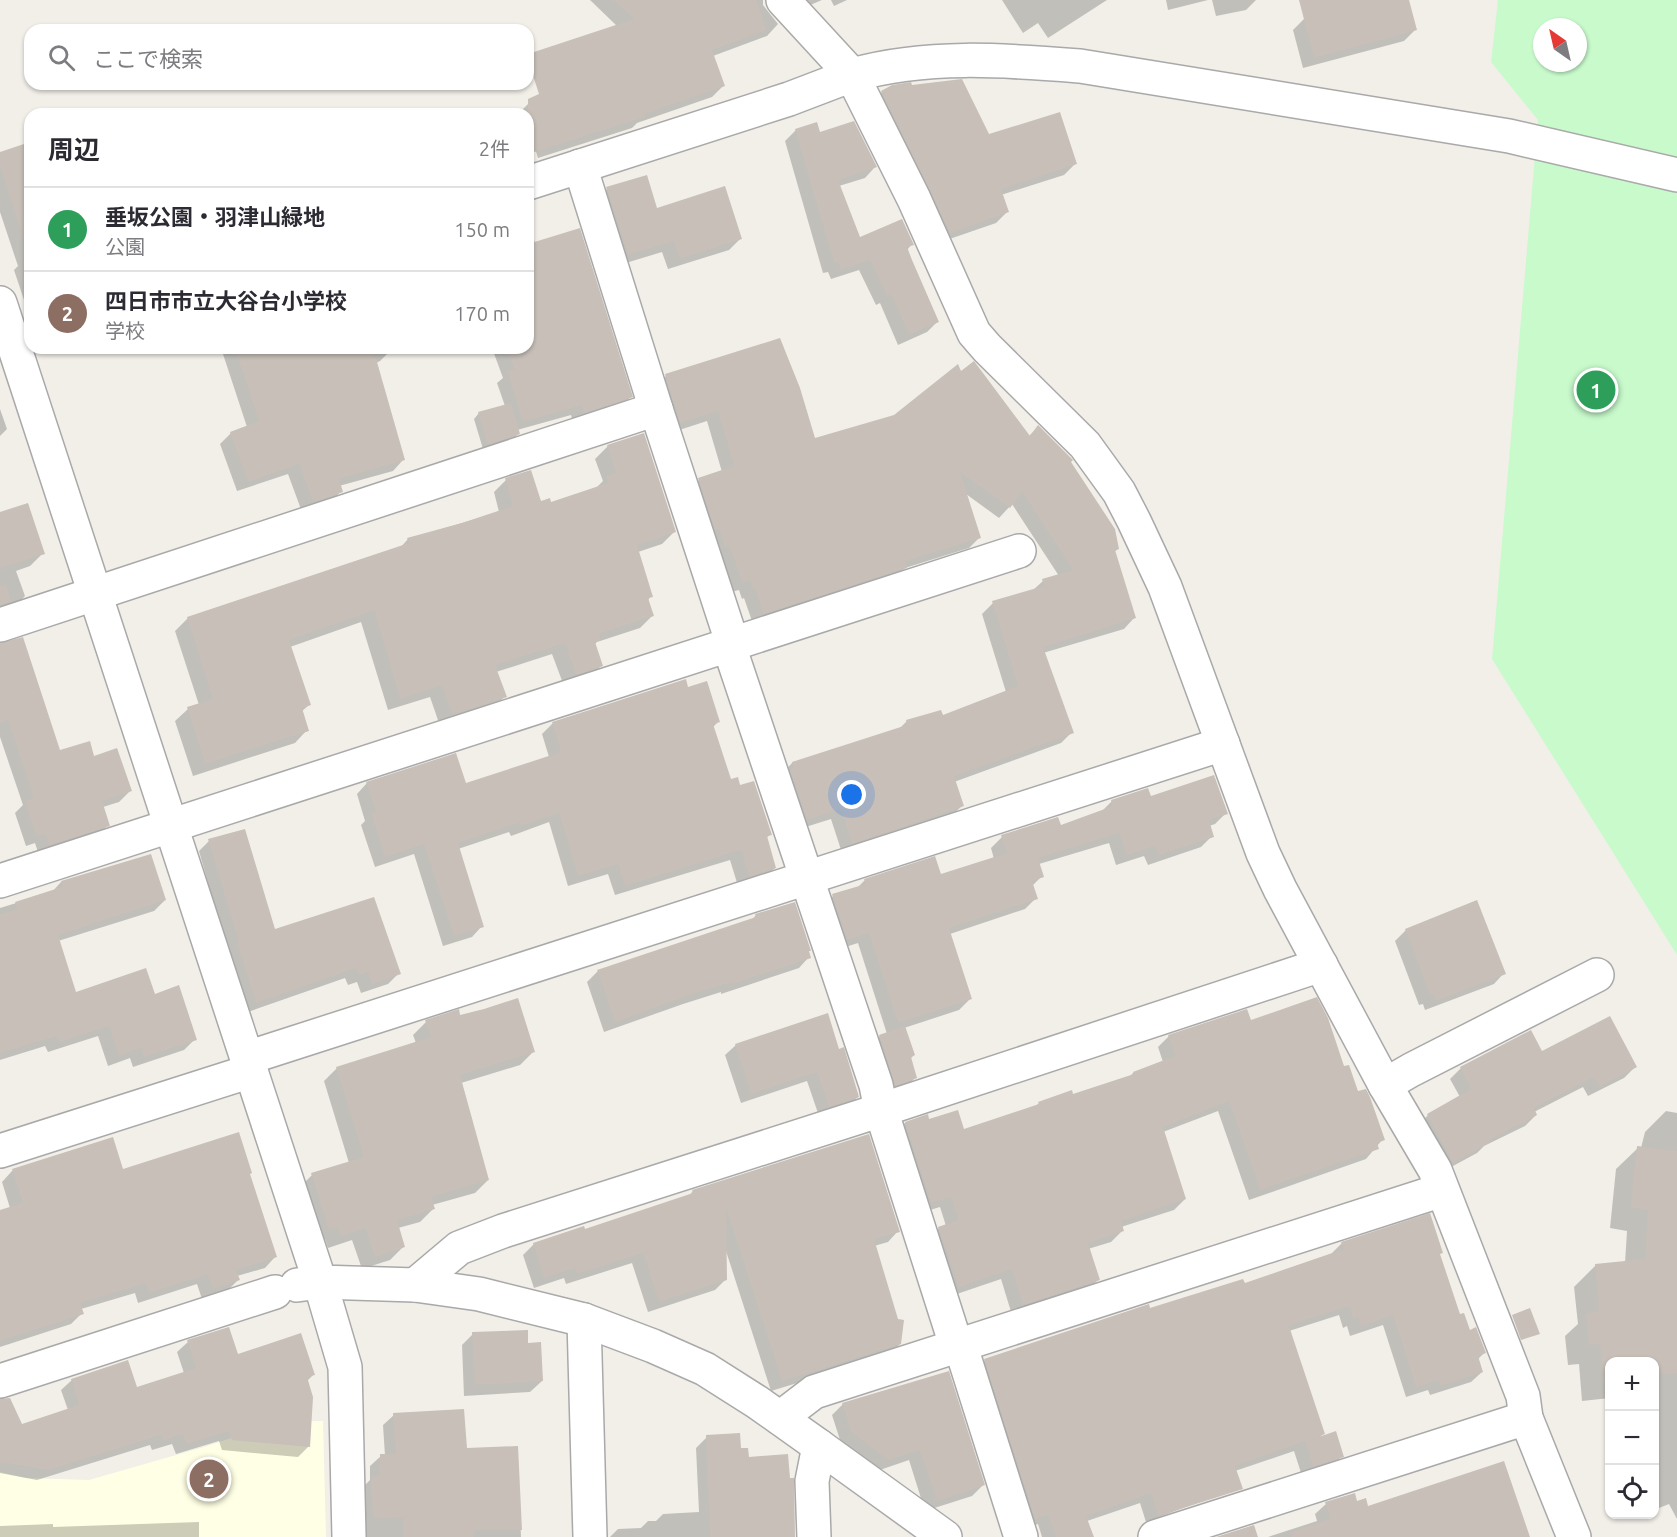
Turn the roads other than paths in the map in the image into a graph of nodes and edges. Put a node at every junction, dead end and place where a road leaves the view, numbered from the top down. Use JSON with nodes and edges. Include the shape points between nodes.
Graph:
{"nodes":[{"id":1,"x":783,"y":0,"type":"edge"},
{"id":2,"x":852,"y":75,"type":"junction"},
{"id":3,"x":580,"y":166,"type":"junction"},
{"id":4,"x":1677,"y":175,"type":"edge"},
{"id":5,"x":534,"y":181,"type":"edge"},
{"id":6,"x":0,"y":303,"type":"edge"},
{"id":7,"x":15,"y":348,"type":"edge"},
{"id":8,"x":656,"y":409,"type":"junction"},
{"id":9,"x":1019,"y":551,"type":"dead end"},
{"id":10,"x":95,"y":595,"type":"junction"},
{"id":11,"x":0,"y":625,"type":"edge"},
{"id":12,"x":731,"y":645,"type":"junction"},
{"id":13,"x":1222,"y":744,"type":"junction"},
{"id":14,"x":171,"y":827,"type":"junction"},
{"id":15,"x":805,"y":879,"type":"junction"},
{"id":16,"x":0,"y":881,"type":"edge"},
{"id":17,"x":1321,"y":965,"type":"junction"},
{"id":18,"x":1597,"y":975,"type":"dead end"},
{"id":19,"x":249,"y":1065,"type":"junction"},
{"id":20,"x":1385,"y":1085,"type":"junction"},
{"id":21,"x":881,"y":1110,"type":"junction"},
{"id":22,"x":0,"y":1151,"type":"edge"},
{"id":23,"x":1442,"y":1190,"type":"junction"},
{"id":24,"x":415,"y":1285,"type":"junction"},
{"id":25,"x":297,"y":1287,"type":"junction"},
{"id":26,"x":584,"y":1320,"type":"junction"},
{"id":27,"x":958,"y":1345,"type":"junction"},
{"id":28,"x":0,"y":1381,"type":"edge"},
{"id":29,"x":780,"y":1418,"type":"junction"},
{"id":30,"x":1526,"y":1418,"type":"junction"},
{"id":31,"x":819,"y":1446,"type":"junction"},
{"id":32,"x":349,"y":1537,"type":"edge"},
{"id":33,"x":590,"y":1537,"type":"edge"},
{"id":34,"x":814,"y":1537,"type":"edge"},
{"id":35,"x":945,"y":1537,"type":"edge"},
{"id":36,"x":1021,"y":1537,"type":"edge"},
{"id":37,"x":1155,"y":1537,"type":"edge"},
{"id":38,"x":1574,"y":1537,"type":"edge"}],
"edges":[{"from":1,"to":2,"type":"street"},
{"from":2,"to":3,"type":"street"},
{"from":2,"to":4,"type":"street","via":[[882,67],[955,59],[1080,66],[1509,136]]},
{"from":2,"to":13,"type":"street","via":[[914,199],[974,333],[1085,445],[1119,492],[1166,587]]},
{"from":3,"to":5,"type":"street"},
{"from":3,"to":8,"type":"street"},
{"from":6,"to":7,"type":"street"},
{"from":7,"to":10,"type":"street"},
{"from":8,"to":10,"type":"street"},
{"from":8,"to":12,"type":"street"},
{"from":9,"to":12,"type":"street"},
{"from":10,"to":11,"type":"street"},
{"from":10,"to":14,"type":"street"},
{"from":12,"to":14,"type":"street"},
{"from":12,"to":15,"type":"street"},
{"from":13,"to":15,"type":"street"},
{"from":13,"to":17,"type":"street","via":[[1263,853]]},
{"from":14,"to":16,"type":"street"},
{"from":14,"to":19,"type":"street"},
{"from":15,"to":19,"type":"street"},
{"from":15,"to":21,"type":"street","via":[[876,1085]]},
{"from":17,"to":20,"type":"street"},
{"from":17,"to":21,"type":"street"},
{"from":18,"to":20,"type":"street"},
{"from":19,"to":22,"type":"street"},
{"from":19,"to":25,"type":"street"},
{"from":20,"to":23,"type":"street","via":[[1435,1170]]},
{"from":21,"to":24,"type":"street","via":[[459,1248]]},
{"from":21,"to":27,"type":"street"},
{"from":23,"to":27,"type":"street"},
{"from":23,"to":30,"type":"street","via":[[1523,1396]]},
{"from":24,"to":25,"type":"street"},
{"from":24,"to":26,"type":"street","via":[[479,1294]]},
{"from":25,"to":28,"type":"street"},
{"from":25,"to":32,"type":"street","via":[[345,1367]]},
{"from":26,"to":29,"type":"street","via":[[705,1369]]},
{"from":26,"to":33,"type":"street"},
{"from":27,"to":29,"type":"street","via":[[814,1392]]},
{"from":27,"to":36,"type":"street"},
{"from":29,"to":31,"type":"street"},
{"from":30,"to":37,"type":"street"},
{"from":30,"to":38,"type":"street"},
{"from":31,"to":34,"type":"street","via":[[813,1481]]},
{"from":31,"to":35,"type":"street"}]}
